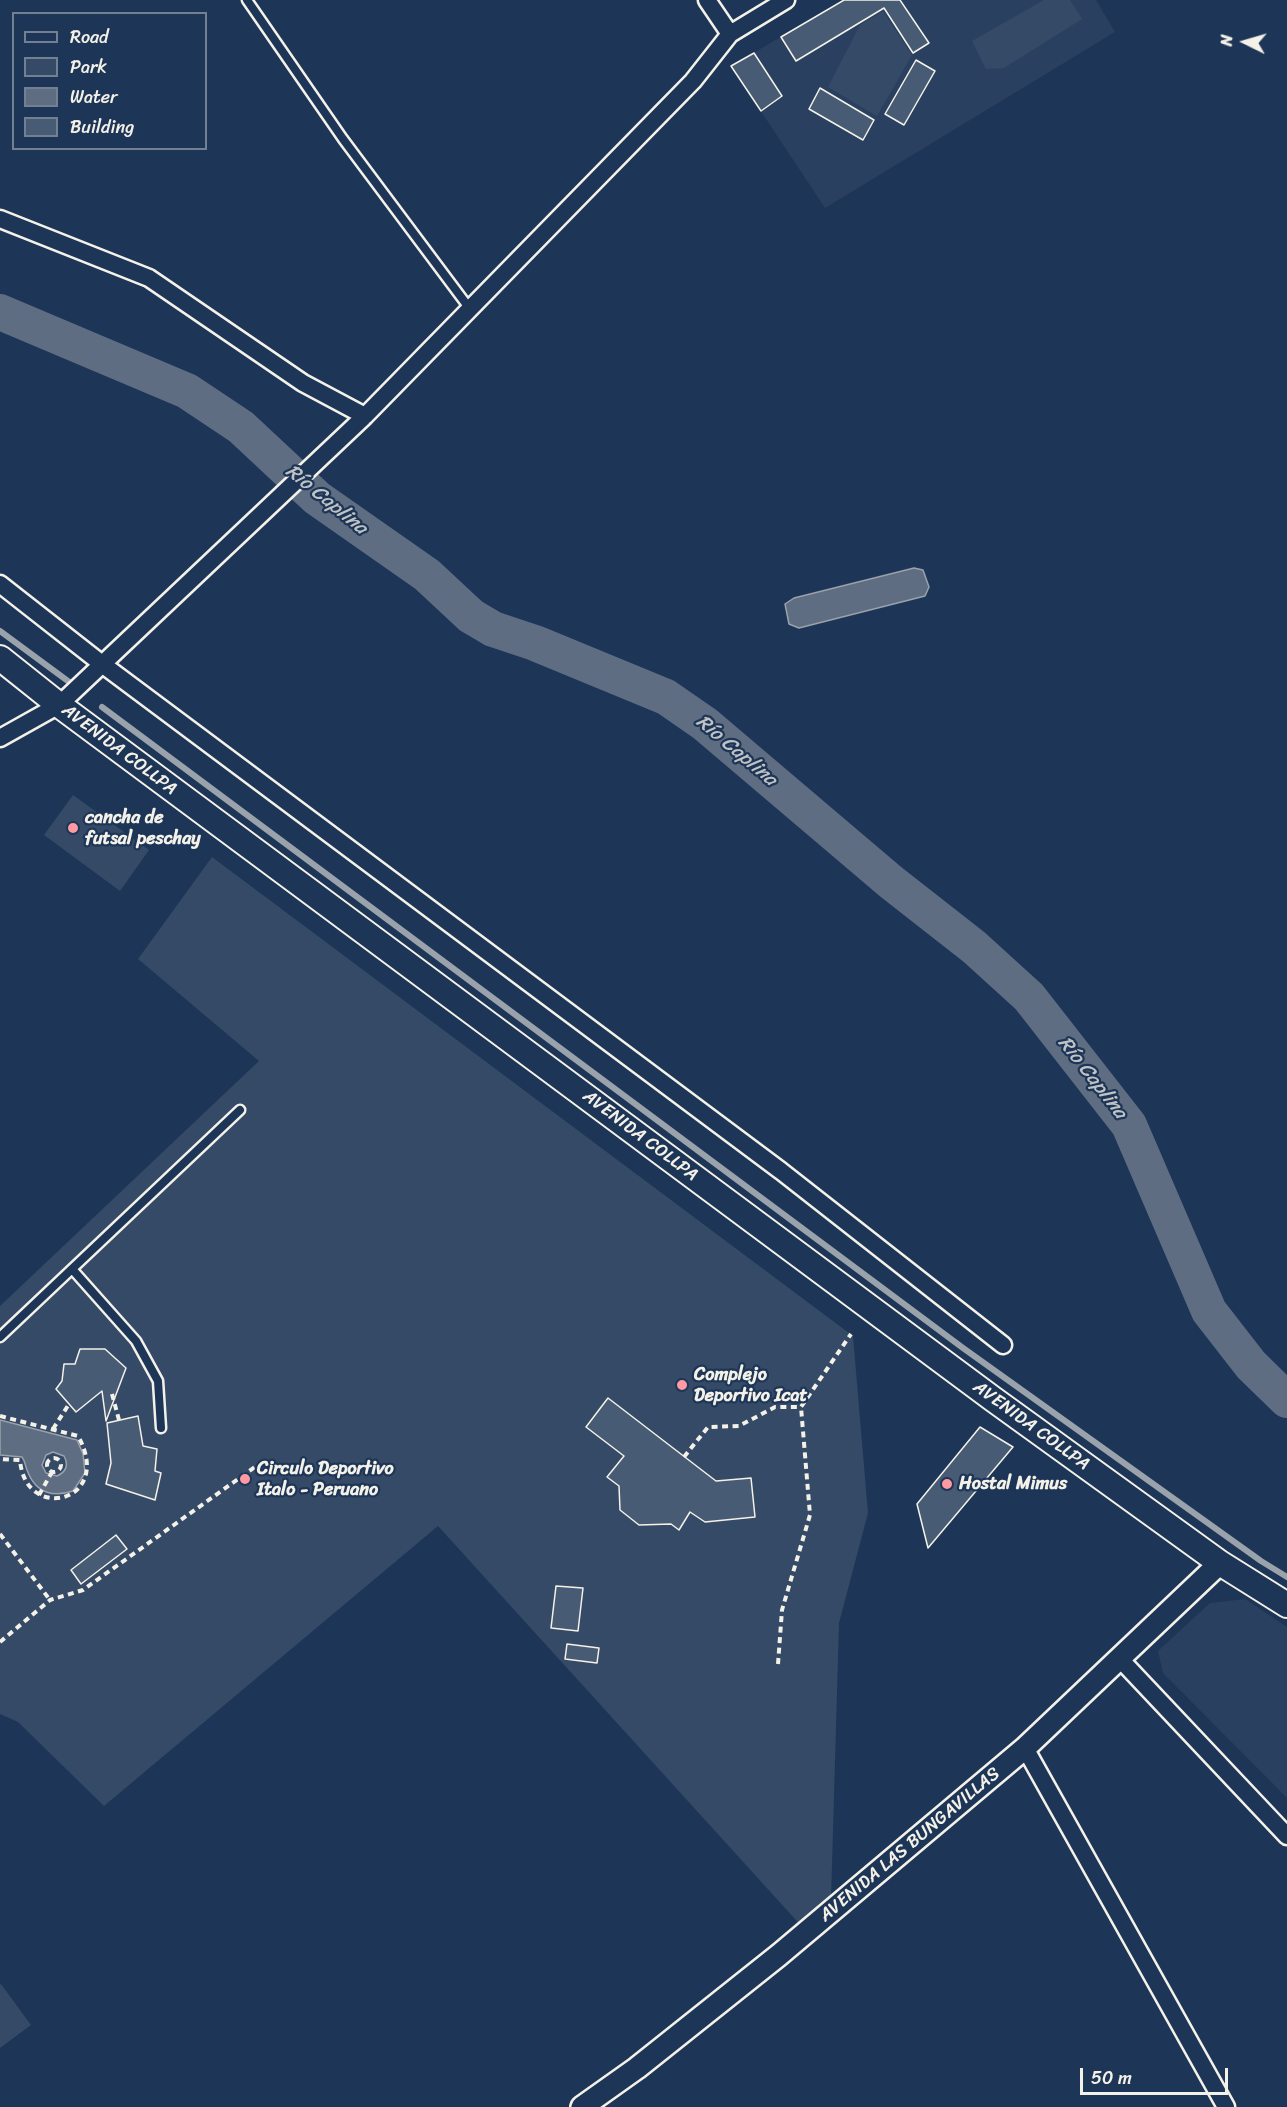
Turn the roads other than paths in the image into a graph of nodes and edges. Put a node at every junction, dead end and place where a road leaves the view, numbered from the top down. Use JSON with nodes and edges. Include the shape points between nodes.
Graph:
{"nodes":[{"id":1,"x":247,"y":0,"type":"edge"},
{"id":2,"x":706,"y":0,"type":"edge"},
{"id":3,"x":786,"y":0,"type":"edge"},
{"id":4,"x":730,"y":34,"type":"junction"},
{"id":5,"x":0,"y":219,"type":"edge"},
{"id":6,"x":470,"y":309,"type":"junction"},
{"id":7,"x":365,"y":416,"type":"junction"},
{"id":8,"x":0,"y":584,"type":"edge"},
{"id":9,"x":0,"y":658,"type":"edge"},
{"id":10,"x":102,"y":664,"type":"junction"},
{"id":11,"x":58,"y":705,"type":"junction"},
{"id":12,"x":0,"y":738,"type":"edge"},
{"id":13,"x":240,"y":1110,"type":"dead end"},
{"id":14,"x":72,"y":1269,"type":"junction"},
{"id":15,"x":0,"y":1337,"type":"edge"},
{"id":16,"x":1003,"y":1345,"type":"dead end"},
{"id":17,"x":161,"y":1428,"type":"dead end"},
{"id":18,"x":1220,"y":1563,"type":"junction"},
{"id":19,"x":1287,"y":1605,"type":"edge"},
{"id":20,"x":1120,"y":1659,"type":"junction"},
{"id":21,"x":1025,"y":1748,"type":"junction"},
{"id":22,"x":1287,"y":1836,"type":"edge"},
{"id":23,"x":582,"y":2107,"type":"edge"},
{"id":24,"x":1226,"y":2107,"type":"edge"}],
"edges":[{"from":1,"to":6,"type":"lane","via":[[343,139]]},
{"from":2,"to":4,"type":"street"},
{"from":3,"to":4,"type":"street"},
{"from":4,"to":6,"type":"street","via":[[693,81]]},
{"from":5,"to":7,"type":"street","via":[[149,278],[303,383]]},
{"from":6,"to":7,"type":"street"},
{"from":7,"to":10,"type":"street"},
{"from":8,"to":10,"type":"street"},
{"from":9,"to":11,"type":"main road","name":"AVENIDA COLLPA"},
{"from":10,"to":11,"type":"street"},
{"from":10,"to":16,"type":"street","via":[[762,1157]]},
{"from":11,"to":12,"type":"street"},
{"from":11,"to":18,"type":"main road","name":"AVENIDA COLLPA"},
{"from":13,"to":14,"type":"lane"},
{"from":14,"to":15,"type":"lane"},
{"from":14,"to":17,"type":"lane","via":[[136,1341],[158,1380]]},
{"from":18,"to":19,"type":"main road","name":"AVENIDA COLLPA"},
{"from":18,"to":20,"type":"street","name":"AVENIDA LAS BUNGAVILLAS"},
{"from":20,"to":21,"type":"street","name":"AVENIDA LAS BUNGAVILLAS"},
{"from":20,"to":22,"type":"street"},
{"from":21,"to":23,"type":"street","name":"AVENIDA LAS BUNGAVILLAS","via":[[779,1955]]},
{"from":21,"to":24,"type":"street"}]}
